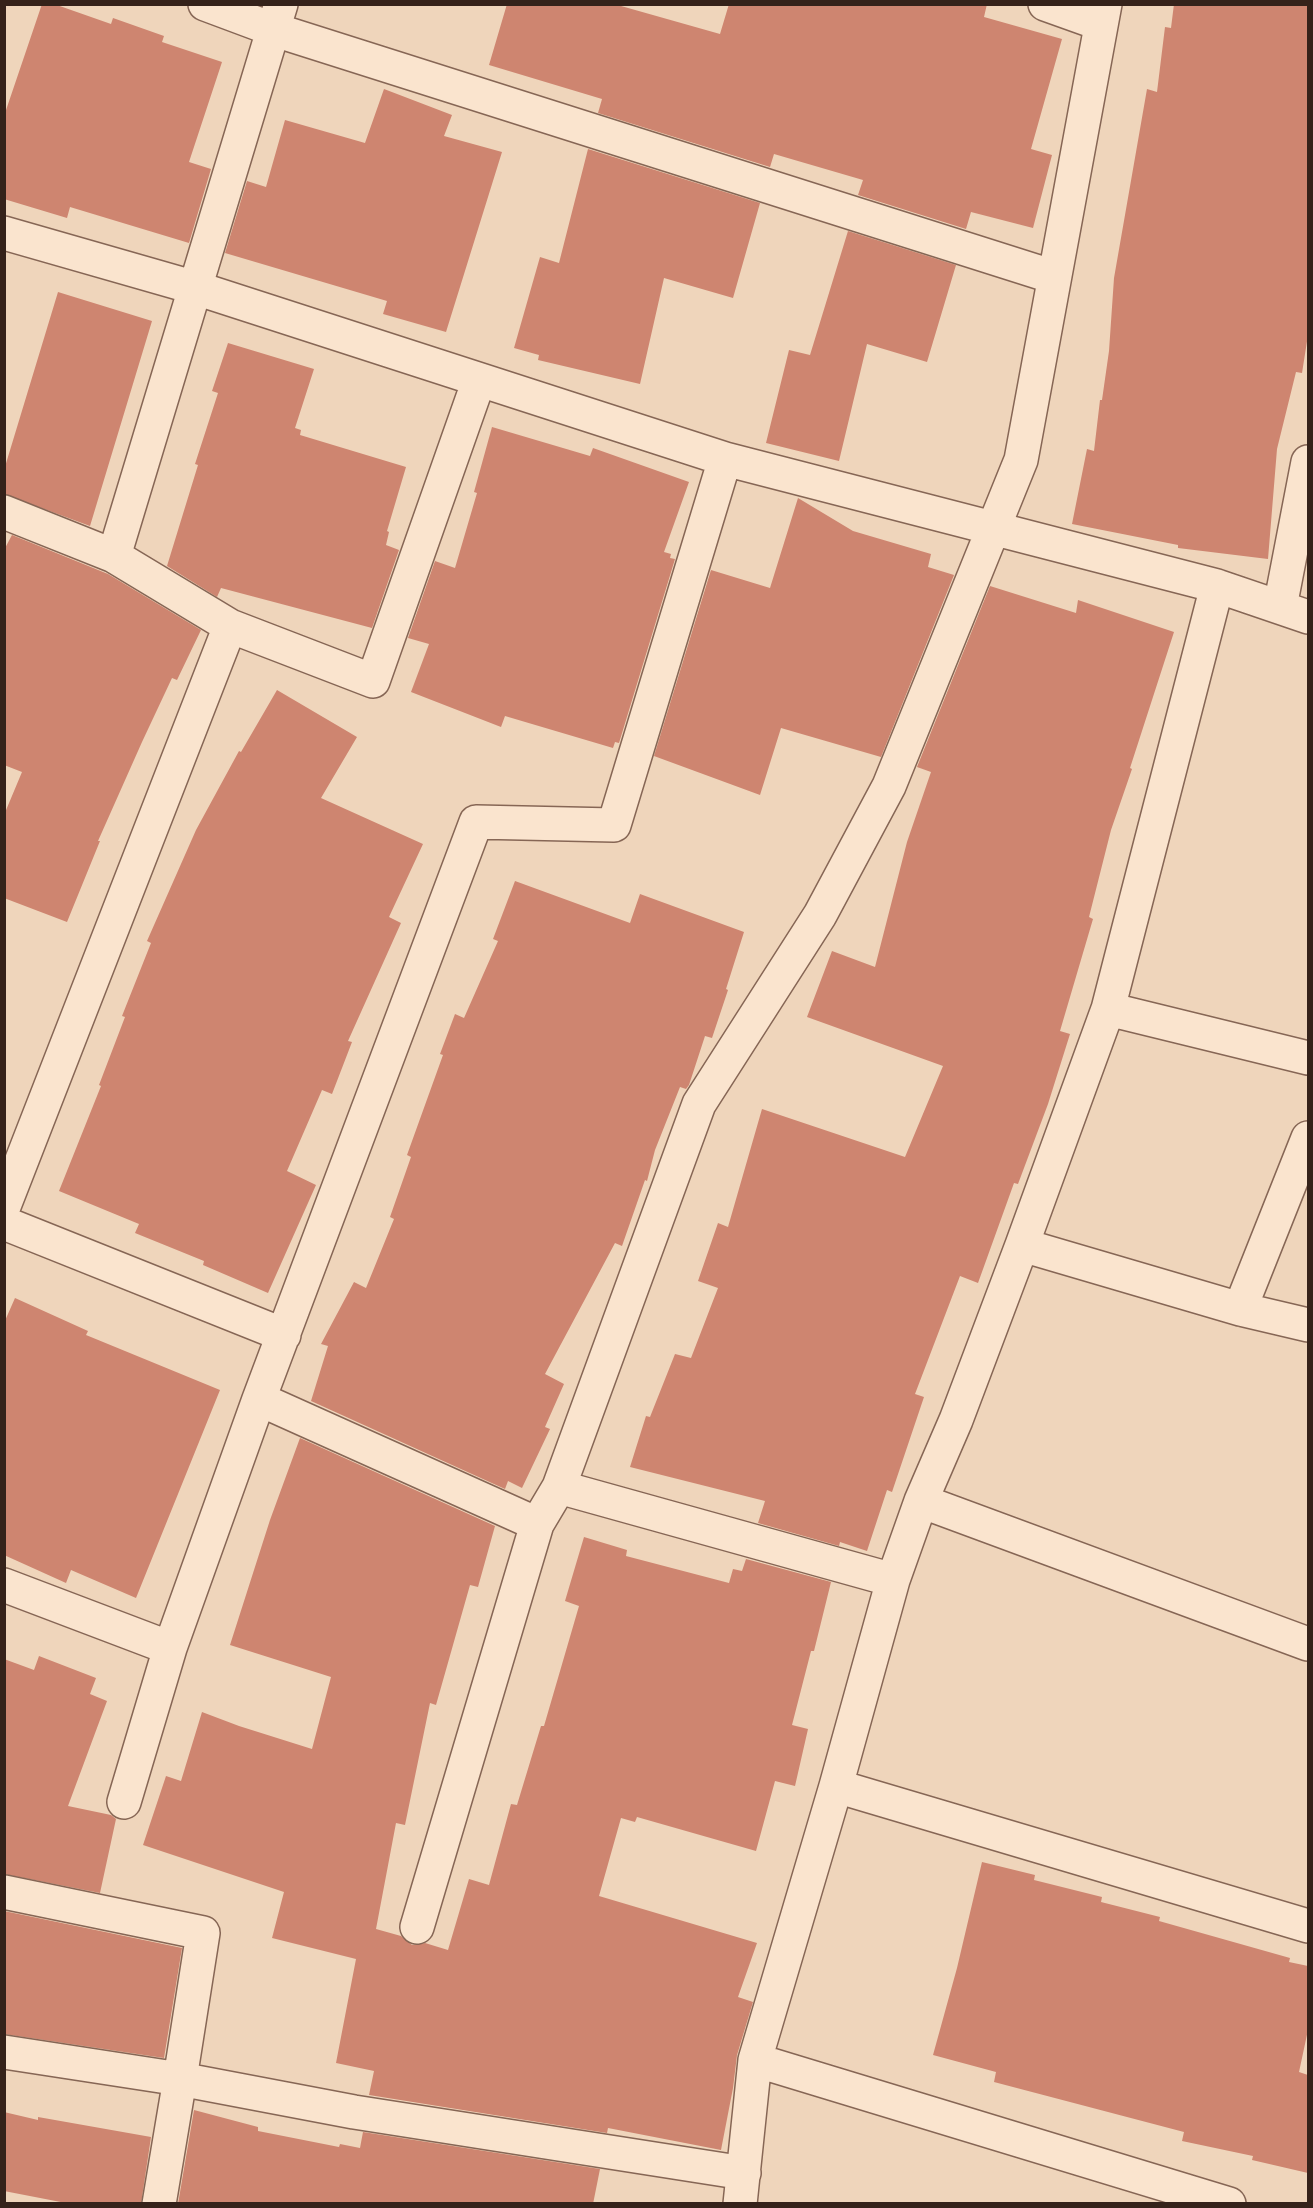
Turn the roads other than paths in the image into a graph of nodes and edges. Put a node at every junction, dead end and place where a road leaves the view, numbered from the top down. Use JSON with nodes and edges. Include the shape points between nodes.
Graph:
{"nodes":[{"id":1,"x":206,"y":4,"type":"edge"},
{"id":2,"x":1045,"y":4,"type":"edge"},
{"id":3,"x":1103,"y":14,"type":"edge"},
{"id":4,"x":276,"y":17,"type":"edge"},
{"id":5,"x":4,"y":233,"type":"edge"},
{"id":6,"x":1054,"y":277,"type":"junction"},
{"id":7,"x":196,"y":288,"type":"junction"},
{"id":8,"x":479,"y":380,"type":"junction"},
{"id":9,"x":725,"y":459,"type":"junction"},
{"id":10,"x":1308,"y":462,"type":"edge"},
{"id":11,"x":4,"y":512,"type":"edge"},
{"id":12,"x":994,"y":527,"type":"junction"},
{"id":13,"x":114,"y":556,"type":"junction"},
{"id":14,"x":1217,"y":586,"type":"junction"},
{"id":15,"x":1294,"y":612,"type":"edge"},
{"id":16,"x":230,"y":626,"type":"junction"},
{"id":17,"x":1108,"y":1009,"type":"junction"},
{"id":18,"x":1308,"y":1058,"type":"edge"},
{"id":19,"x":1308,"y":1138,"type":"edge"},
{"id":20,"x":4,"y":1206,"type":"edge"},
{"id":21,"x":4,"y":1224,"type":"edge"},
{"id":22,"x":1022,"y":1245,"type":"junction"},
{"id":23,"x":1240,"y":1309,"type":"junction"},
{"id":24,"x":1308,"y":1325,"type":"edge"},
{"id":25,"x":284,"y":1335,"type":"junction"},
{"id":26,"x":259,"y":1399,"type":"junction"},
{"id":27,"x":559,"y":1486,"type":"junction"},
{"id":28,"x":921,"y":1501,"type":"junction"},
{"id":29,"x":537,"y":1524,"type":"junction"},
{"id":30,"x":893,"y":1580,"type":"junction"},
{"id":31,"x":4,"y":1585,"type":"edge"},
{"id":32,"x":1308,"y":1644,"type":"edge"},
{"id":33,"x":171,"y":1648,"type":"junction"},
{"id":34,"x":836,"y":1786,"type":"junction"},
{"id":35,"x":124,"y":1802,"type":"dead end"},
{"id":36,"x":4,"y":1892,"type":"edge"},
{"id":37,"x":1308,"y":1926,"type":"edge"},
{"id":38,"x":417,"y":1927,"type":"dead end"},
{"id":39,"x":4,"y":2052,"type":"edge"},
{"id":40,"x":755,"y":2060,"type":"junction"},
{"id":41,"x":180,"y":2079,"type":"junction"},
{"id":42,"x":742,"y":2188,"type":"edge"},
{"id":43,"x":159,"y":2204,"type":"edge"},
{"id":44,"x":1229,"y":2204,"type":"edge"}],
"edges":[{"from":1,"to":4,"type":"street"},
{"from":2,"to":3,"type":"street"},
{"from":3,"to":6,"type":"street"},
{"from":4,"to":6,"type":"street"},
{"from":4,"to":7,"type":"street"},
{"from":5,"to":7,"type":"street"},
{"from":6,"to":12,"type":"street","via":[[1021,460]]},
{"from":7,"to":8,"type":"street"},
{"from":7,"to":13,"type":"street"},
{"from":8,"to":9,"type":"street"},
{"from":8,"to":16,"type":"street","via":[[373,681]]},
{"from":9,"to":12,"type":"street"},
{"from":9,"to":25,"type":"street","via":[[614,825],[476,822]]},
{"from":10,"to":15,"type":"street"},
{"from":11,"to":13,"type":"street"},
{"from":12,"to":14,"type":"street"},
{"from":12,"to":27,"type":"street","via":[[890,786],[820,915],[699,1104]]},
{"from":13,"to":16,"type":"street"},
{"from":14,"to":15,"type":"street"},
{"from":14,"to":17,"type":"street"},
{"from":16,"to":20,"type":"street"},
{"from":17,"to":18,"type":"street"},
{"from":17,"to":22,"type":"street"},
{"from":19,"to":23,"type":"street"},
{"from":21,"to":25,"type":"street"},
{"from":22,"to":23,"type":"street"},
{"from":22,"to":28,"type":"street"},
{"from":23,"to":24,"type":"street"},
{"from":25,"to":26,"type":"street"},
{"from":26,"to":29,"type":"street"},
{"from":26,"to":33,"type":"street"},
{"from":27,"to":29,"type":"street"},
{"from":27,"to":30,"type":"street"},
{"from":28,"to":30,"type":"street"},
{"from":28,"to":32,"type":"street"},
{"from":29,"to":38,"type":"street"},
{"from":30,"to":34,"type":"street"},
{"from":31,"to":33,"type":"street"},
{"from":33,"to":35,"type":"street"},
{"from":34,"to":37,"type":"street"},
{"from":34,"to":40,"type":"street"},
{"from":36,"to":41,"type":"street","via":[[203,1934]]},
{"from":39,"to":41,"type":"street"},
{"from":40,"to":42,"type":"street"},
{"from":40,"to":44,"type":"street"},
{"from":41,"to":42,"type":"street"},
{"from":41,"to":43,"type":"street"}]}
